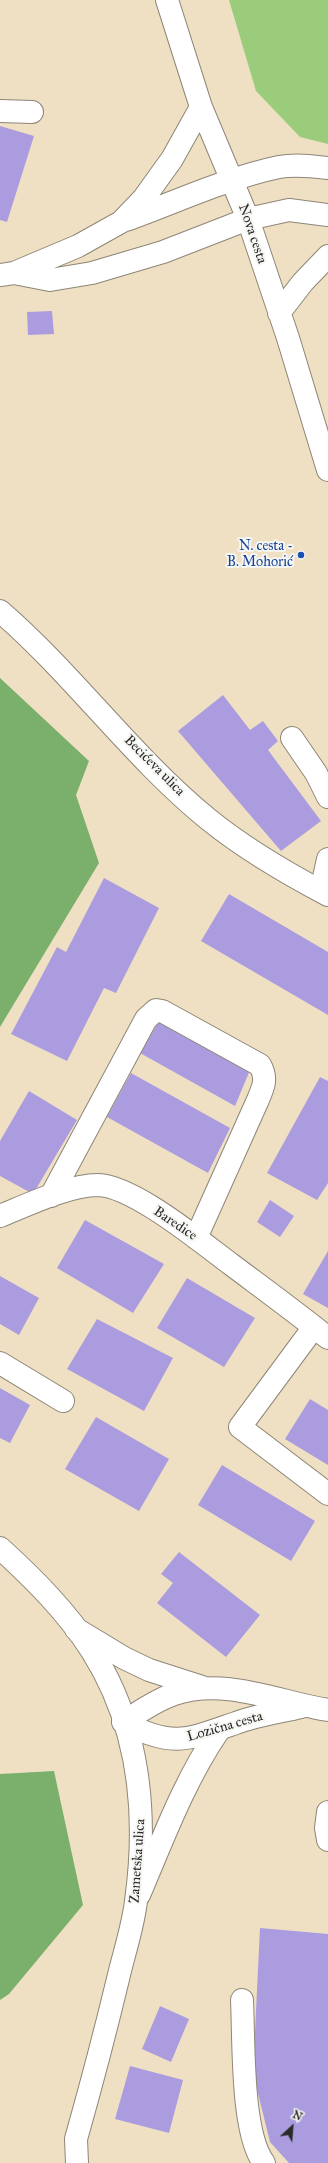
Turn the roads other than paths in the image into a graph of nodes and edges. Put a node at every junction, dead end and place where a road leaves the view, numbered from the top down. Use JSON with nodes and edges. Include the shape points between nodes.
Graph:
{"nodes":[{"id":1,"x":167,"y":0,"type":"edge"},
{"id":2,"x":201,"y":107,"type":"junction"},
{"id":3,"x":0,"y":110,"type":"edge"},
{"id":4,"x":32,"y":112,"type":"dead end"},
{"id":5,"x":328,"y":168,"type":"edge"},
{"id":6,"x":232,"y":180,"type":"junction"},
{"id":7,"x":328,"y":216,"type":"edge"},
{"id":8,"x":248,"y":219,"type":"junction"},
{"id":9,"x":121,"y":222,"type":"junction"},
{"id":10,"x":328,"y":256,"type":"edge"},
{"id":11,"x":7,"y":274,"type":"edge"},
{"id":12,"x":279,"y":313,"type":"junction"},
{"id":13,"x":328,"y":470,"type":"edge"},
{"id":14,"x":0,"y":611,"type":"edge"},
{"id":15,"x":292,"y":738,"type":"dead end"},
{"id":16,"x":328,"y":797,"type":"edge"},
{"id":17,"x":328,"y":859,"type":"edge"},
{"id":18,"x":324,"y":893,"type":"edge"},
{"id":19,"x":51,"y":1196,"type":"junction"},
{"id":20,"x":0,"y":1216,"type":"edge"},
{"id":21,"x":196,"y":1238,"type":"junction"},
{"id":22,"x":321,"y":1333,"type":"edge"},
{"id":23,"x":0,"y":1363,"type":"edge"},
{"id":24,"x":63,"y":1400,"type":"dead end"},
{"id":25,"x":328,"y":1494,"type":"edge"},
{"id":26,"x":0,"y":1548,"type":"edge"},
{"id":27,"x":76,"y":1628,"type":"junction"},
{"id":28,"x":207,"y":1688,"type":"junction"},
{"id":29,"x":307,"y":1706,"type":"junction"},
{"id":30,"x":328,"y":1710,"type":"edge"},
{"id":31,"x":123,"y":1722,"type":"junction"},
{"id":32,"x":219,"y":1730,"type":"junction"},
{"id":33,"x":328,"y":1812,"type":"edge"},
{"id":34,"x":328,"y":1840,"type":"edge"},
{"id":35,"x":136,"y":1902,"type":"junction"},
{"id":36,"x":242,"y":2000,"type":"dead end"},
{"id":37,"x":77,"y":2163,"type":"edge"},
{"id":38,"x":264,"y":2163,"type":"edge"}],
"edges":[{"from":1,"to":2,"type":"street","name":"Nova cesta"},
{"from":2,"to":6,"type":"street","name":"Nova cesta"},
{"from":2,"to":9,"type":"street","via":[[172,159],[144,198]]},
{"from":3,"to":4,"type":"street"},
{"from":5,"to":6,"type":"street","via":[[280,167]]},
{"from":6,"to":8,"type":"street","name":"Nova cesta"},
{"from":6,"to":9,"type":"street"},
{"from":7,"to":8,"type":"street","via":[[289,210]]},
{"from":8,"to":11,"type":"street","via":[[163,252],[92,273],[50,280]]},
{"from":8,"to":12,"type":"street","name":"Nova cesta"},
{"from":9,"to":11,"type":"street","via":[[78,246]]},
{"from":10,"to":12,"type":"street","via":[[303,282]]},
{"from":12,"to":13,"type":"street","name":"Nova cesta"},
{"from":14,"to":18,"type":"street","name":"Becićeva ulica","via":[[156,770],[207,818],[275,866]]},
{"from":15,"to":16,"type":"street"},
{"from":17,"to":18,"type":"street"},
{"from":19,"to":20,"type":"street","name":"Baredice"},
{"from":19,"to":21,"type":"street","name":"Baredice","via":[[86,1186],[114,1188],[144,1203]]},
{"from":19,"to":21,"type":"street","via":[[146,1019],[156,1010],[162,1011],[260,1065],[264,1073],[265,1082],[257,1102]]},
{"from":21,"to":22,"type":"street","name":"Baredice"},
{"from":22,"to":25,"type":"street","via":[[240,1426]]},
{"from":23,"to":24,"type":"street"},
{"from":26,"to":27,"type":"street","name":"Zametska ulica","via":[[51,1598]]},
{"from":27,"to":28,"type":"street","via":[[124,1658],[149,1670]]},
{"from":27,"to":31,"type":"street","name":"Zametska ulica","via":[[110,1686]]},
{"from":28,"to":29,"type":"street","name":"Lozična cesta","via":[[256,1693]]},
{"from":28,"to":31,"type":"street","name":"Lozična cesta","via":[[176,1693],[156,1701]]},
{"from":29,"to":30,"type":"street","name":"Lozična cesta"},
{"from":29,"to":32,"type":"street","name":"Lozična cesta","via":[[236,1722]]},
{"from":31,"to":32,"type":"street","name":"Lozična cesta","via":[[164,1739],[183,1739]]},
{"from":31,"to":35,"type":"street","name":"Zametska ulica","via":[[139,1778],[142,1808]]},
{"from":32,"to":35,"type":"street","via":[[203,1753],[187,1784]]},
{"from":33,"to":34,"type":"street"},
{"from":35,"to":37,"type":"street","name":"Zametska ulica","via":[[108,2022],[76,2139]]},
{"from":36,"to":38,"type":"street","via":[[248,2119],[257,2154]]}]}
